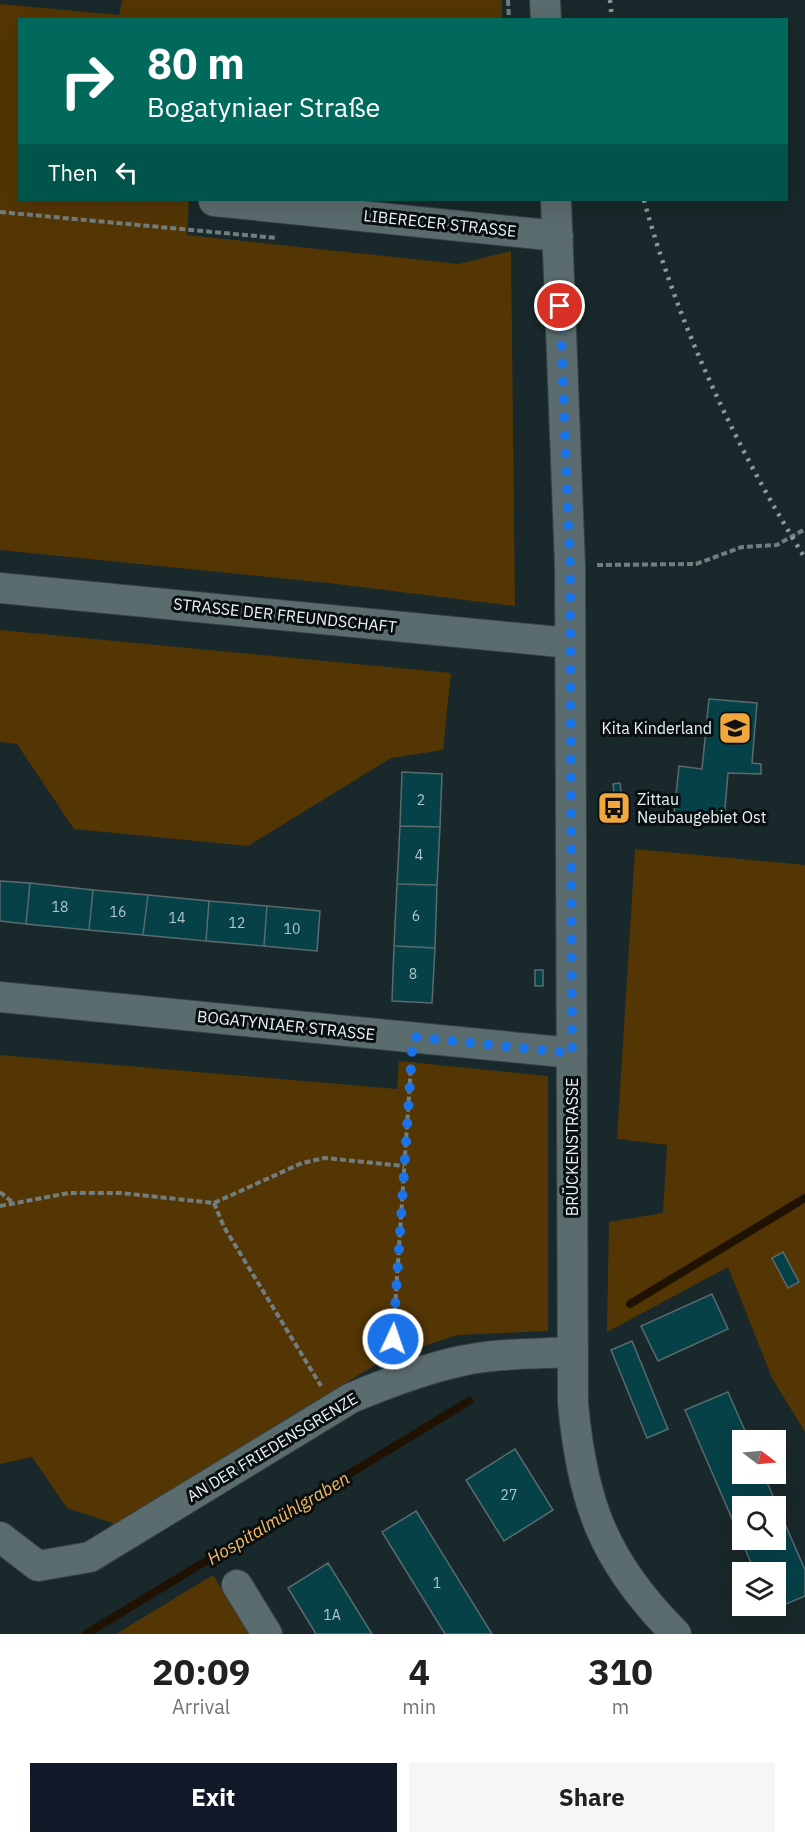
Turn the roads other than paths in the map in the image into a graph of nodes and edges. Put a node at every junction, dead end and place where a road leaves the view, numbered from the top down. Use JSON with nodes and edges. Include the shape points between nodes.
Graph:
{"nodes":[{"id":1,"x":545,"y":0,"type":"edge"},
{"id":2,"x":546,"y":18,"type":"edge"},
{"id":3,"x":214,"y":201,"type":"edge"},
{"id":4,"x":556,"y":201,"type":"edge"},
{"id":5,"x":558,"y":236,"type":"junction"},
{"id":6,"x":0,"y":588,"type":"edge"},
{"id":7,"x":570,"y":643,"type":"junction"},
{"id":8,"x":0,"y":997,"type":"edge"},
{"id":9,"x":572,"y":1053,"type":"junction"},
{"id":10,"x":573,"y":1352,"type":"junction"},
{"id":11,"x":0,"y":1537,"type":"edge"},
{"id":12,"x":237,"y":1586,"type":"dead end"},
{"id":13,"x":267,"y":1634,"type":"edge"},
{"id":14,"x":676,"y":1634,"type":"edge"}],
"edges":[{"from":1,"to":2,"type":"street"},
{"from":3,"to":5,"type":"street","name":"LIBERECER STRASSE"},
{"from":4,"to":5,"type":"street","name":"BRÜCKENSTRASSE"},
{"from":5,"to":7,"type":"street","name":"BRÜCKENSTRASSE"},
{"from":6,"to":7,"type":"street","name":"STRASSE DER FREUNDSCHAFT"},
{"from":7,"to":9,"type":"street","name":"BRÜCKENSTRASSE"},
{"from":8,"to":9,"type":"street","name":"BOGATYNIAER STRASSE"},
{"from":9,"to":10,"type":"street","name":"BRÜCKENSTRASSE"},
{"from":10,"to":11,"type":"street","name":"AN DER FRIEDENSGRENZE","via":[[463,1361],[390,1382],[334,1408],[90,1557],[38,1566]]},
{"from":10,"to":14,"type":"street","name":"BRÜCKENSTRASSE","via":[[577,1447],[602,1537],[648,1603]]},
{"from":12,"to":13,"type":"street"}]}
